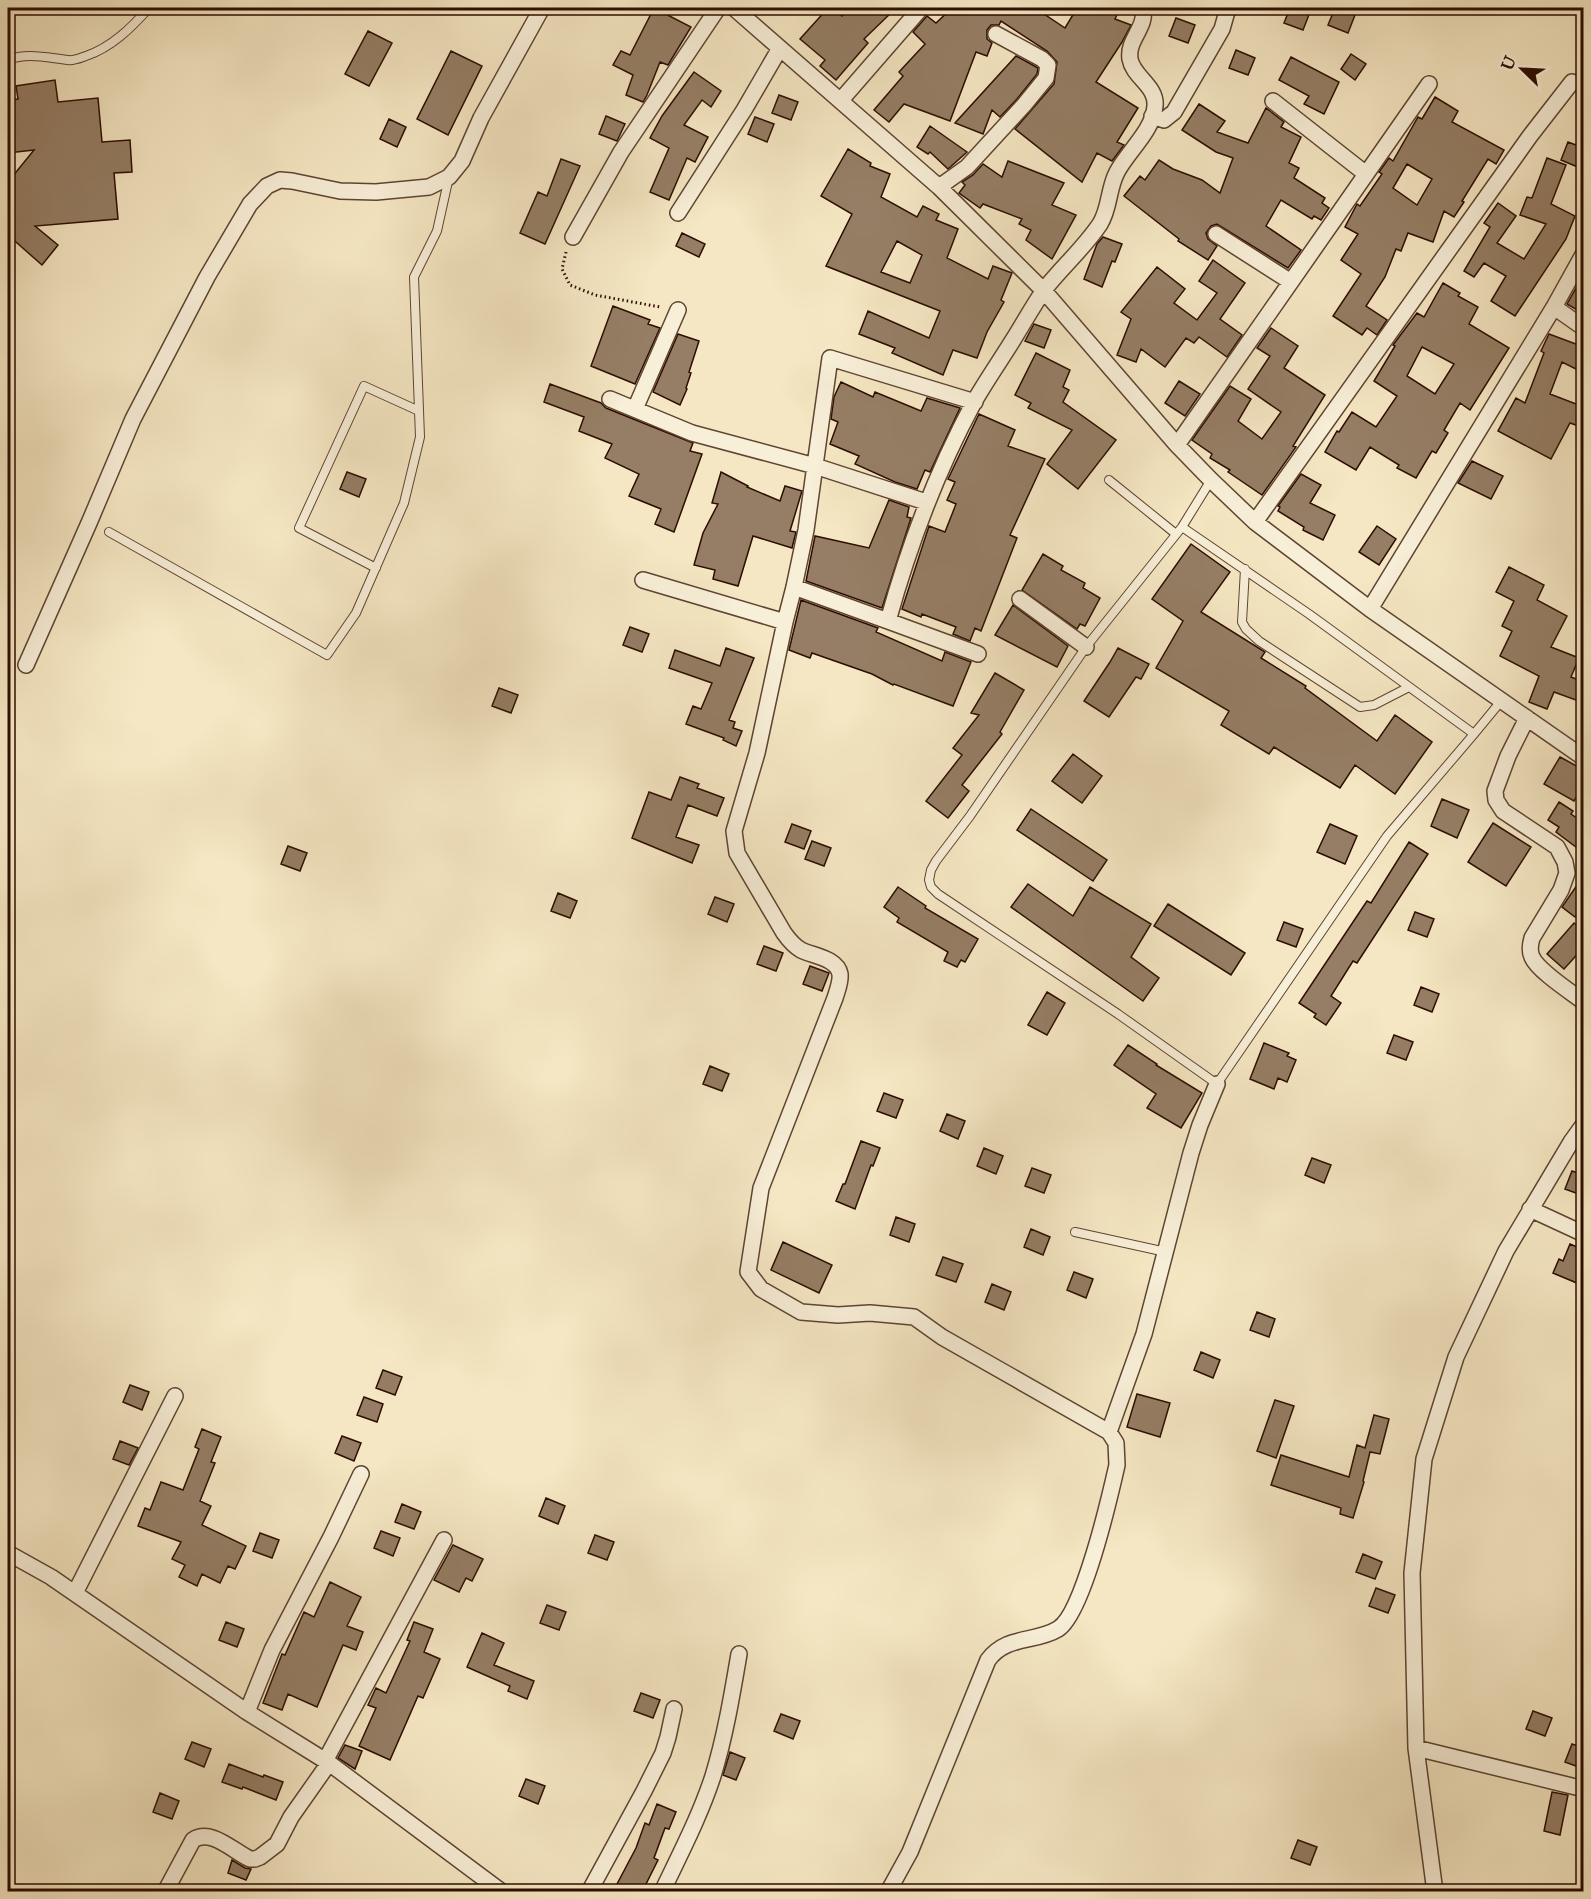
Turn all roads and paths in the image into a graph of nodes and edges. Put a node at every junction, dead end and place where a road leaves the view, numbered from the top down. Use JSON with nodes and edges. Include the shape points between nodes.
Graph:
{"nodes":[{"id":1,"x":149,"y":8,"type":"edge"},
{"id":2,"x":542,"y":8,"type":"edge"},
{"id":3,"x":718,"y":8,"type":"edge"},
{"id":4,"x":734,"y":8,"type":"edge"},
{"id":5,"x":921,"y":8,"type":"edge"},
{"id":6,"x":1143,"y":8,"type":"edge"},
{"id":7,"x":1227,"y":8,"type":"edge"},
{"id":8,"x":996,"y":34,"type":"dead end"},
{"id":9,"x":780,"y":48,"type":"junction"},
{"id":10,"x":8,"y":60,"type":"edge"},
{"id":11,"x":1572,"y":82,"type":"dead end"},
{"id":12,"x":1429,"y":84,"type":"dead end"},
{"id":13,"x":841,"y":100,"type":"junction"},
{"id":14,"x":1273,"y":101,"type":"dead end"},
{"id":15,"x":1152,"y":116,"type":"junction"},
{"id":16,"x":1366,"y":174,"type":"junction"},
{"id":17,"x":449,"y":177,"type":"junction"},
{"id":18,"x":939,"y":188,"type":"junction"},
{"id":19,"x":678,"y":213,"type":"dead end"},
{"id":20,"x":1216,"y":234,"type":"dead end"},
{"id":21,"x":573,"y":237,"type":"joint"},
{"id":22,"x":1584,"y":253,"type":"edge"},
{"id":23,"x":1291,"y":282,"type":"junction"},
{"id":24,"x":1044,"y":291,"type":"junction"},
{"id":25,"x":1554,"y":307,"type":"junction"},
{"id":26,"x":678,"y":310,"type":"joint"},
{"id":27,"x":1584,"y":328,"type":"edge"},
{"id":28,"x":610,"y":399,"type":"dead end"},
{"id":29,"x":975,"y":402,"type":"junction"},
{"id":30,"x":635,"y":409,"type":"junction"},
{"id":31,"x":419,"y":411,"type":"junction"},
{"id":32,"x":1178,"y":445,"type":"junction"},
{"id":33,"x":815,"y":466,"type":"junction"},
{"id":34,"x":1109,"y":480,"type":"dead end"},
{"id":35,"x":1211,"y":480,"type":"junction"},
{"id":36,"x":926,"y":502,"type":"junction"},
{"id":37,"x":1255,"y":522,"type":"junction"},
{"id":38,"x":1182,"y":527,"type":"junction"},
{"id":39,"x":109,"y":532,"type":"dead end"},
{"id":40,"x":1176,"y":534,"type":"junction"},
{"id":41,"x":376,"y":568,"type":"junction"},
{"id":42,"x":1245,"y":569,"type":"junction"},
{"id":43,"x":643,"y":579,"type":"dead end"},
{"id":44,"x":795,"y":587,"type":"junction"},
{"id":45,"x":1020,"y":599,"type":"dead end"},
{"id":46,"x":1370,"y":609,"type":"junction"},
{"id":47,"x":888,"y":621,"type":"junction"},
{"id":48,"x":785,"y":622,"type":"junction"},
{"id":49,"x":1086,"y":647,"type":"junction"},
{"id":50,"x":978,"y":654,"type":"dead end"},
{"id":51,"x":26,"y":665,"type":"dead end"},
{"id":52,"x":1409,"y":687,"type":"junction"},
{"id":53,"x":1502,"y":700,"type":"junction"},
{"id":54,"x":1527,"y":718,"type":"junction"},
{"id":55,"x":1474,"y":734,"type":"junction"},
{"id":56,"x":1584,"y":758,"type":"edge"},
{"id":57,"x":1584,"y":1002,"type":"edge"},
{"id":58,"x":1217,"y":1084,"type":"junction"},
{"id":59,"x":1584,"y":1124,"type":"edge"},
{"id":60,"x":1530,"y":1209,"type":"junction"},
{"id":61,"x":1075,"y":1232,"type":"dead end"},
{"id":62,"x":1584,"y":1233,"type":"edge"},
{"id":63,"x":1166,"y":1252,"type":"junction"},
{"id":64,"x":175,"y":1396,"type":"dead end"},
{"id":65,"x":1109,"y":1432,"type":"junction"},
{"id":66,"x":361,"y":1473,"type":"dead end"},
{"id":67,"x":444,"y":1540,"type":"dead end"},
{"id":68,"x":8,"y":1553,"type":"edge"},
{"id":69,"x":75,"y":1593,"type":"junction"},
{"id":70,"x":739,"y":1654,"type":"dead end"},
{"id":71,"x":674,"y":1709,"type":"dead end"},
{"id":72,"x":247,"y":1712,"type":"junction"},
{"id":73,"x":1416,"y":1748,"type":"junction"},
{"id":74,"x":327,"y":1762,"type":"junction"},
{"id":75,"x":1584,"y":1789,"type":"edge"},
{"id":76,"x":165,"y":1892,"type":"edge"},
{"id":77,"x":502,"y":1892,"type":"edge"},
{"id":78,"x":589,"y":1892,"type":"edge"},
{"id":79,"x":662,"y":1892,"type":"edge"},
{"id":80,"x":888,"y":1892,"type":"edge"},
{"id":81,"x":1435,"y":1892,"type":"edge"}],
"edges":[{"from":1,"to":10,"type":"lane","via":[[102,50],[72,61],[41,56]]},
{"from":2,"to":17,"type":"street","via":[[481,118],[462,161]]},
{"from":3,"to":21,"type":"street","via":[[621,152]]},
{"from":4,"to":9,"type":"street"},
{"from":5,"to":13,"type":"street"},
{"from":6,"to":15,"type":"street","via":[[1145,17],[1130,57],[1154,93]]},
{"from":7,"to":15,"type":"street","via":[[1221,29],[1174,112],[1164,120]]},
{"from":8,"to":18,"type":"street","via":[[1042,59],[1048,65],[1046,78],[967,167]]},
{"from":9,"to":13,"type":"street"},
{"from":9,"to":19,"type":"street"},
{"from":11,"to":37,"type":"street"},
{"from":12,"to":16,"type":"street"},
{"from":13,"to":18,"type":"street"},
{"from":14,"to":16,"type":"street"},
{"from":15,"to":24,"type":"street","via":[[1117,172],[1101,223]]},
{"from":16,"to":23,"type":"street"},
{"from":17,"to":31,"type":"lane","via":[[437,231],[414,277]]},
{"from":17,"to":51,"type":"street","via":[[429,187],[375,192],[340,191],[280,180],[267,186],[250,204],[133,419]]},
{"from":18,"to":24,"type":"street"},
{"from":20,"to":23,"type":"street"},
{"from":21,"to":26,"type":"path","via":[[562,269],[570,285],[595,295]]},
{"from":22,"to":25,"type":"street"},
{"from":23,"to":32,"type":"street"},
{"from":24,"to":29,"type":"street"},
{"from":24,"to":32,"type":"street"},
{"from":25,"to":27,"type":"street"},
{"from":25,"to":46,"type":"street"},
{"from":26,"to":30,"type":"street"},
{"from":28,"to":30,"type":"street"},
{"from":29,"to":33,"type":"street","via":[[830,358]]},
{"from":29,"to":36,"type":"street"},
{"from":30,"to":33,"type":"street","via":[[692,433]]},
{"from":31,"to":41,"type":"lane","via":[[420,437],[404,503]]},
{"from":31,"to":41,"type":"lane","via":[[364,386],[299,528]]},
{"from":32,"to":35,"type":"street"},
{"from":33,"to":36,"type":"street"},
{"from":33,"to":44,"type":"street"},
{"from":34,"to":40,"type":"lane"},
{"from":35,"to":37,"type":"street"},
{"from":35,"to":38,"type":"lane"},
{"from":36,"to":47,"type":"street"},
{"from":37,"to":46,"type":"street"},
{"from":38,"to":40,"type":"lane"},
{"from":38,"to":42,"type":"lane"},
{"from":39,"to":41,"type":"lane","via":[[327,655],[356,614]]},
{"from":40,"to":49,"type":"lane"},
{"from":42,"to":52,"type":"lane"},
{"from":42,"to":52,"type":"lane","via":[[1242,622],[1259,641],[1360,707],[1374,705]]},
{"from":43,"to":48,"type":"street"},
{"from":44,"to":47,"type":"street"},
{"from":44,"to":48,"type":"street"},
{"from":45,"to":49,"type":"street"},
{"from":46,"to":53,"type":"street"},
{"from":47,"to":50,"type":"street"},
{"from":48,"to":65,"type":"street","via":[[757,753],[734,831],[735,842],[737,853],[791,942],[823,957],[840,973],[835,998],[761,1188],[748,1272],[761,1288],[801,1312],[914,1317],[942,1337]]},
{"from":49,"to":58,"type":"lane","via":[[936,861],[928,880],[938,894]]},
{"from":52,"to":55,"type":"lane"},
{"from":53,"to":54,"type":"street"},
{"from":53,"to":55,"type":"lane"},
{"from":54,"to":56,"type":"street"},
{"from":54,"to":57,"type":"street","via":[[1508,756],[1496,800],[1503,812],[1557,847],[1565,862],[1567,873],[1561,890],[1530,947],[1539,967]]},
{"from":55,"to":58,"type":"lane","via":[[1387,836]]},
{"from":58,"to":63,"type":"street","via":[[1191,1153]]},
{"from":59,"to":60,"type":"street"},
{"from":60,"to":62,"type":"street"},
{"from":60,"to":73,"type":"street","via":[[1456,1357],[1424,1459],[1412,1573]]},
{"from":61,"to":63,"type":"lane"},
{"from":63,"to":65,"type":"street","via":[[1144,1334]]},
{"from":64,"to":69,"type":"street"},
{"from":65,"to":80,"type":"street","via":[[1116,1443],[1117,1465],[1083,1588],[1072,1613],[1052,1633],[1005,1645],[988,1660],[910,1852]]},
{"from":66,"to":72,"type":"street","via":[[272,1650]]},
{"from":67,"to":74,"type":"street"},
{"from":68,"to":69,"type":"street"},
{"from":69,"to":72,"type":"street"},
{"from":70,"to":79,"type":"street","via":[[712,1780]]},
{"from":71,"to":78,"type":"street","via":[[663,1753]]},
{"from":72,"to":74,"type":"street"},
{"from":73,"to":75,"type":"street"},
{"from":73,"to":81,"type":"street"},
{"from":74,"to":76,"type":"street","via":[[277,1844],[255,1859],[212,1837],[197,1837]]},
{"from":74,"to":77,"type":"street"}]}
